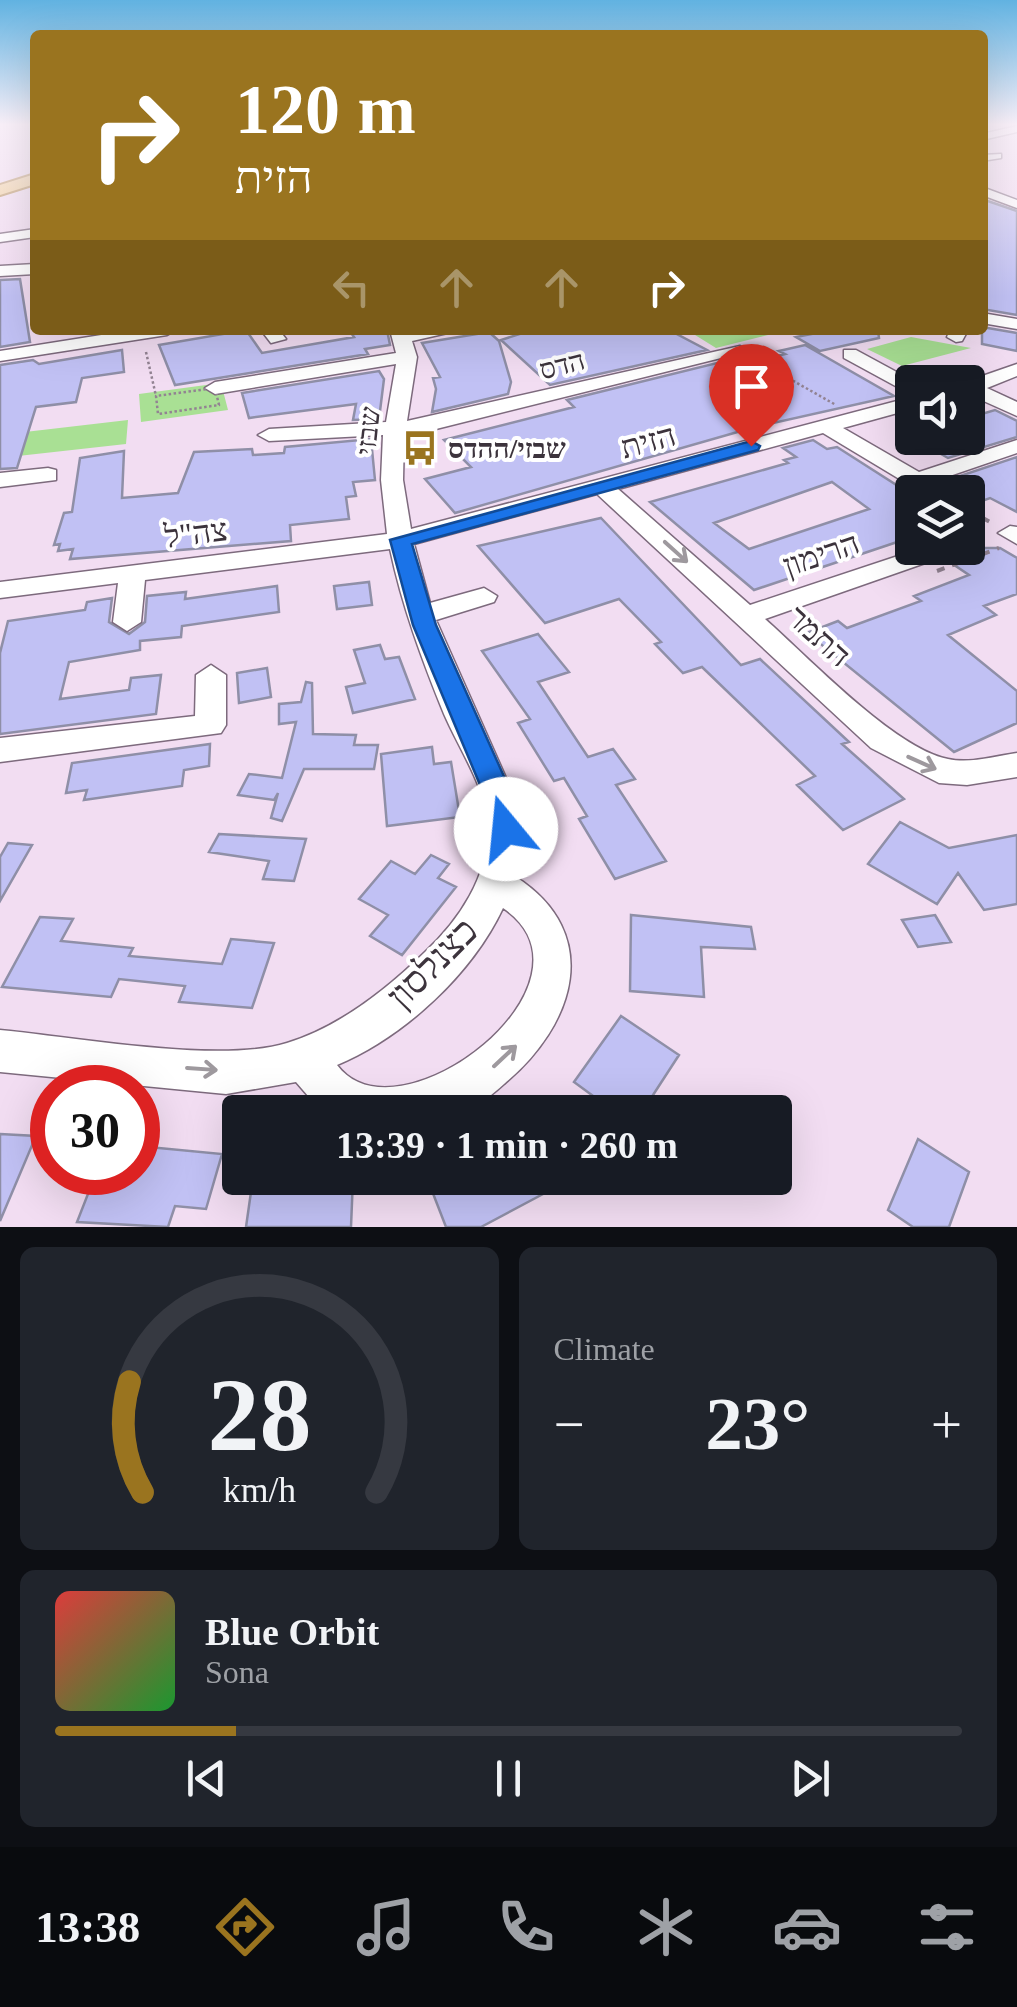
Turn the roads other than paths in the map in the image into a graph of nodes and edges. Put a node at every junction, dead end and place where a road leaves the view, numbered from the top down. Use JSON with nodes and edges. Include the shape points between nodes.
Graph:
{"nodes":[{"id":1,"x":988,"y":193,"type":"edge"},
{"id":2,"x":1017,"y":204,"type":"edge"},
{"id":3,"x":988,"y":206,"type":"edge"},
{"id":4,"x":0,"y":230,"type":"edge"},
{"id":5,"x":8,"y":237,"type":"edge"},
{"id":6,"x":30,"y":269,"type":"edge"},
{"id":7,"x":0,"y":272,"type":"edge"},
{"id":8,"x":988,"y":319,"type":"edge"},
{"id":9,"x":1017,"y":324,"type":"edge"},
{"id":10,"x":114,"y":335,"type":"edge"},
{"id":11,"x":430,"y":335,"type":"edge"},
{"id":12,"x":403,"y":341,"type":"edge"},
{"id":13,"x":740,"y":351,"type":"road end"},
{"id":14,"x":0,"y":352,"type":"edge"},
{"id":15,"x":850,"y":354,"type":"dead end"},
{"id":16,"x":220,"y":366,"type":"dead end"},
{"id":17,"x":1017,"y":370,"type":"edge"},
{"id":18,"x":895,"y":379,"type":"edge"},
{"id":19,"x":985,"y":382,"type":"edge"},
{"id":20,"x":985,"y":395,"type":"edge"},
{"id":21,"x":895,"y":407,"type":"edge"},
{"id":22,"x":1017,"y":410,"type":"edge"},
{"id":23,"x":825,"y":426,"type":"junction"},
{"id":24,"x":395,"y":428,"type":"junction"},
{"id":25,"x":269,"y":435,"type":"dead end"},
{"id":26,"x":1017,"y":446,"type":"edge"},
{"id":27,"x":48,"y":475,"type":"dead end"},
{"id":28,"x":908,"y":475,"type":"edge"},
{"id":29,"x":931,"y":475,"type":"edge"},
{"id":30,"x":0,"y":480,"type":"edge"},
{"id":31,"x":604,"y":487,"type":"junction"},
{"id":32,"x":400,"y":540,"type":"junction"},
{"id":33,"x":896,"y":565,"type":"edge"},
{"id":34,"x":132,"y":574,"type":"junction"},
{"id":35,"x":0,"y":590,"type":"edge"},
{"id":36,"x":484,"y":596,"type":"dead end"},
{"id":37,"x":421,"y":615,"type":"junction"},
{"id":38,"x":746,"y":616,"type":"junction"},
{"id":39,"x":128,"y":622,"type":"dead end"},
{"id":40,"x":212,"y":675,"type":"dead end"},
{"id":41,"x":0,"y":750,"type":"edge"},
{"id":42,"x":1017,"y":764,"type":"edge"},
{"id":43,"x":496,"y":883,"type":"junction"},
{"id":44,"x":0,"y":1052,"type":"edge"},
{"id":45,"x":304,"y":1057,"type":"junction"}],
"edges":[{"from":1,"to":2,"type":"street"},
{"from":2,"to":3,"type":"street"},
{"from":4,"to":5,"type":"street"},
{"from":6,"to":7,"type":"street"},
{"from":8,"to":9,"type":"street"},
{"from":10,"to":14,"type":"street"},
{"from":11,"to":12,"type":"street"},
{"from":12,"to":16,"type":"street","via":[[223,387]]},
{"from":12,"to":24,"type":"street","name":"שבזי"},
{"from":13,"to":24,"type":"street","name":"הדס"},
{"from":15,"to":18,"type":"street"},
{"from":17,"to":19,"type":"street"},
{"from":20,"to":22,"type":"street"},
{"from":21,"to":23,"type":"street","name":"הזית"},
{"from":23,"to":28,"type":"street"},
{"from":23,"to":31,"type":"street","name":"הזית"},
{"from":24,"to":25,"type":"street","name":"הדס"},
{"from":24,"to":32,"type":"street","name":"שבזי"},
{"from":26,"to":29,"type":"street"},
{"from":27,"to":30,"type":"street"},
{"from":31,"to":32,"type":"street","name":"הזית"},
{"from":31,"to":38,"type":"street","name":"התמר","one_way":true},
{"from":32,"to":34,"type":"street","name":"צה\"ל"},
{"from":32,"to":37,"type":"street","name":"כצנלסון"},
{"from":33,"to":38,"type":"street","name":"הרימון"},
{"from":34,"to":35,"type":"street","name":"צה\"ל"},
{"from":34,"to":39,"type":"street"},
{"from":36,"to":37,"type":"street"},
{"from":37,"to":43,"type":"street","name":"כצנלסון","via":[[497,792],[506,829]]},
{"from":38,"to":42,"type":"street","name":"התמר","one_way":true,"via":[[911,759],[967,773]]},
{"from":40,"to":41,"type":"street","via":[[210,725]]},
{"from":43,"to":45,"type":"street","name":"כצנלסון","via":[[457,948],[414,989],[362,1028]]},
{"from":45,"to":43,"type":"street","one_way":true,"via":[[327,1089],[350,1106],[438,1101],[482,1078],[522,1041],[547,994],[554,964],[551,932],[536,908]]},
{"from":44,"to":45,"type":"street","name":"כצנלסון","one_way":true,"via":[[251,1072]]}]}
